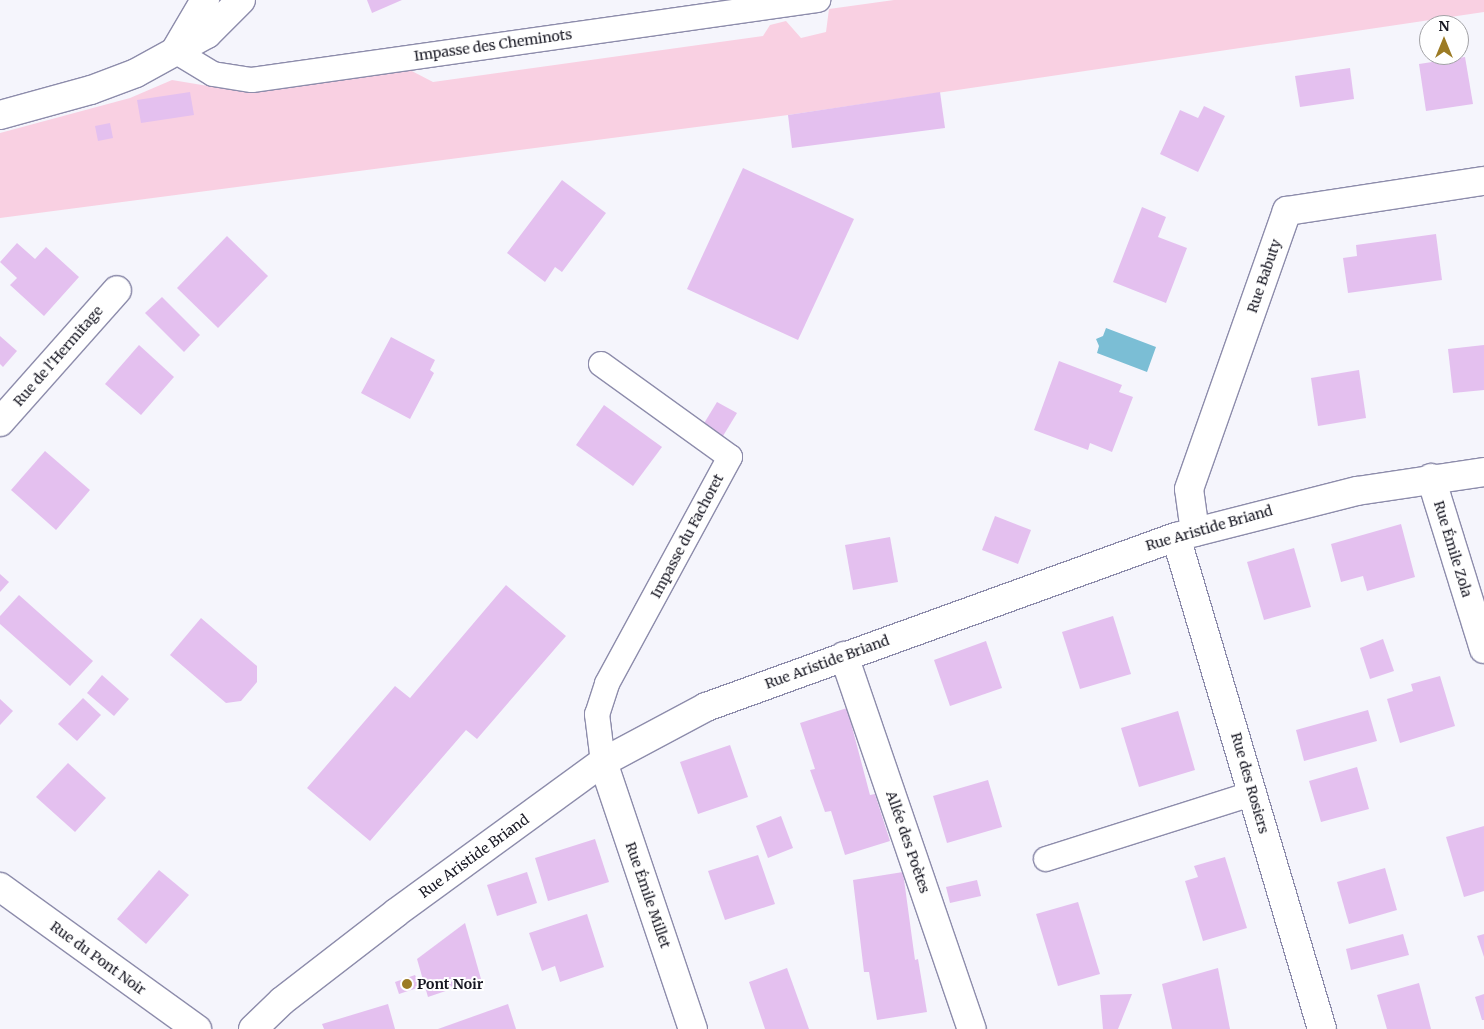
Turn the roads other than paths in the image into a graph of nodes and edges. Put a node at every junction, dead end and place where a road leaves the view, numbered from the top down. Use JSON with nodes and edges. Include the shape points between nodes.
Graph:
{"nodes":[{"id":1,"x":205,"y":0,"type":"edge"},
{"id":2,"x":241,"y":0,"type":"edge"},
{"id":3,"x":818,"y":0,"type":"edge"},
{"id":4,"x":175,"y":51,"type":"junction"},
{"id":5,"x":0,"y":115,"type":"edge"},
{"id":6,"x":1484,"y":181,"type":"edge"},
{"id":7,"x":117,"y":290,"type":"dead end"},
{"id":8,"x":602,"y":364,"type":"dead end"},
{"id":9,"x":0,"y":422,"type":"edge"},
{"id":10,"x":1484,"y":472,"type":"edge"},
{"id":11,"x":1431,"y":478,"type":"junction"},
{"id":12,"x":1185,"y":534,"type":"junction"},
{"id":13,"x":1484,"y":648,"type":"edge"},
{"id":14,"x":844,"y":656,"type":"junction"},
{"id":15,"x":603,"y":762,"type":"junction"},
{"id":16,"x":1254,"y":793,"type":"junction"},
{"id":17,"x":1046,"y":858,"type":"dead end"},
{"id":18,"x":0,"y":887,"type":"edge"},
{"id":19,"x":197,"y":1029,"type":"edge"},
{"id":20,"x":253,"y":1029,"type":"edge"},
{"id":21,"x":693,"y":1029,"type":"edge"},
{"id":22,"x":972,"y":1029,"type":"edge"},
{"id":23,"x":1322,"y":1029,"type":"edge"}],
"edges":[{"from":1,"to":4,"type":"street"},
{"from":2,"to":4,"type":"street","via":[[217,27]]},
{"from":3,"to":4,"type":"lane","name":"Impasse des Cheminots","via":[[252,80],[213,74]]},
{"from":4,"to":5,"type":"street","via":[[114,82]]},
{"from":6,"to":12,"type":"street","name":"Rue Babuty","via":[[1287,211],[1189,489]]},
{"from":7,"to":9,"type":"street","name":"Rue de l'Hermitage"},
{"from":8,"to":15,"type":"lane","name":"Impasse du Fachoret","via":[[730,457],[607,684],[597,714]]},
{"from":10,"to":11,"type":"street","name":"Rue Aristide Briand"},
{"from":11,"to":12,"type":"street","name":"Rue Aristide Briand","via":[[1297,504]]},
{"from":11,"to":13,"type":"street","name":"Rue Émile Zola"},
{"from":12,"to":14,"type":"street","name":"Rue Aristide Briand"},
{"from":12,"to":16,"type":"street","name":"Rue des Rosiers"},
{"from":14,"to":15,"type":"street","name":"Rue Aristide Briand","via":[[706,707]]},
{"from":14,"to":22,"type":"street","name":"Allée des Poètes"},
{"from":15,"to":20,"type":"street","name":"Rue Aristide Briand","via":[[397,912],[282,1001]]},
{"from":15,"to":21,"type":"street","name":"Rue Émile Millet"},
{"from":16,"to":17,"type":"lane"},
{"from":16,"to":23,"type":"street","name":"Rue des Rosiers"},
{"from":18,"to":19,"type":"street","name":"Rue du Pont Noir"}]}
